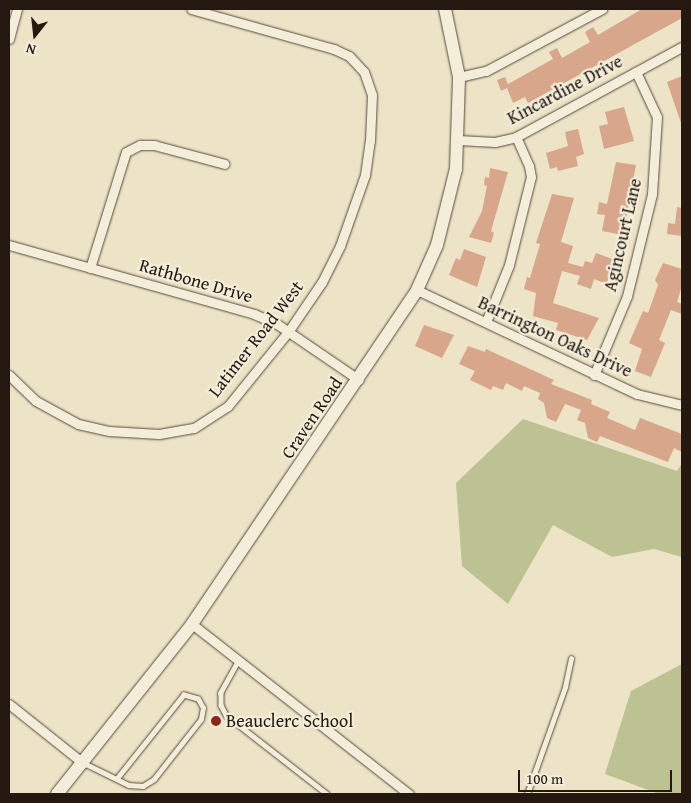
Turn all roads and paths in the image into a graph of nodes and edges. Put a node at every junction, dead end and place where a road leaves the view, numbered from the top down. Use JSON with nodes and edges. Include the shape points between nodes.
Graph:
{"nodes":[{"id":1,"x":17,"y":9,"type":"edge"},
{"id":2,"x":191,"y":9,"type":"edge"},
{"id":3,"x":446,"y":9,"type":"edge"},
{"id":4,"x":602,"y":9,"type":"edge"},
{"id":5,"x":9,"y":38,"type":"edge"},
{"id":6,"x":682,"y":47,"type":"edge"},
{"id":7,"x":636,"y":72,"type":"junction"},
{"id":8,"x":458,"y":77,"type":"junction"},
{"id":9,"x":516,"y":137,"type":"junction"},
{"id":10,"x":458,"y":140,"type":"junction"},
{"id":11,"x":225,"y":164,"type":"dead end"},
{"id":12,"x":9,"y":245,"type":"edge"},
{"id":13,"x":90,"y":268,"type":"junction"},
{"id":14,"x":417,"y":290,"type":"junction"},
{"id":15,"x":486,"y":322,"type":"junction"},
{"id":16,"x":288,"y":332,"type":"junction"},
{"id":17,"x":9,"y":375,"type":"edge"},
{"id":18,"x":594,"y":375,"type":"junction"},
{"id":19,"x":359,"y":380,"type":"junction"},
{"id":20,"x":682,"y":405,"type":"edge"},
{"id":21,"x":192,"y":624,"type":"junction"},
{"id":22,"x":571,"y":659,"type":"dead end"},
{"id":23,"x":239,"y":660,"type":"junction"},
{"id":24,"x":9,"y":704,"type":"edge"},
{"id":25,"x":83,"y":763,"type":"junction"},
{"id":26,"x":117,"y":779,"type":"junction"},
{"id":27,"x":57,"y":794,"type":"edge"},
{"id":28,"x":327,"y":794,"type":"edge"},
{"id":29,"x":410,"y":794,"type":"edge"},
{"id":30,"x":527,"y":794,"type":"edge"}],
"edges":[{"from":1,"to":5,"type":"street"},
{"from":2,"to":16,"type":"street","name":"Latimer Road West","via":[[334,49],[357,63],[370,83],[372,95],[365,175],[340,246],[322,282]]},
{"from":3,"to":8,"type":"street","name":"Craven Road"},
{"from":4,"to":8,"type":"street","via":[[486,71]]},
{"from":6,"to":7,"type":"street","name":"Kincardine Drive"},
{"from":7,"to":9,"type":"street","name":"Kincardine Drive"},
{"from":7,"to":18,"type":"street","name":"Agincourt Lane","via":[[657,117],[652,194],[628,296]]},
{"from":8,"to":10,"type":"street","name":"Craven Road"},
{"from":9,"to":10,"type":"street","name":"Kincardine Drive","via":[[495,142]]},
{"from":9,"to":15,"type":"street","via":[[530,166],[531,177],[509,265]]},
{"from":10,"to":14,"type":"street","name":"Craven Road","via":[[447,215]]},
{"from":11,"to":13,"type":"street","via":[[154,145],[129,150],[120,165]]},
{"from":12,"to":13,"type":"street","name":"Rathbone Drive"},
{"from":13,"to":16,"type":"street","name":"Rathbone Drive","via":[[254,314]]},
{"from":14,"to":15,"type":"street","name":"Barrington Oaks Drive"},
{"from":14,"to":19,"type":"street","name":"Craven Road"},
{"from":15,"to":18,"type":"street","name":"Barrington Oaks Drive"},
{"from":16,"to":17,"type":"street","name":"Latimer Road West","via":[[228,406],[194,428],[159,434],[109,431],[78,424],[36,401]]},
{"from":16,"to":19,"type":"street","name":"Rathbone Drive"},
{"from":18,"to":20,"type":"street","name":"Barrington Oaks Drive","via":[[637,394]]},
{"from":19,"to":21,"type":"street","name":"Craven Road"},
{"from":21,"to":23,"type":"street"},
{"from":21,"to":25,"type":"street","name":"Craven Road"},
{"from":22,"to":30,"type":"lane","via":[[565,687]]},
{"from":23,"to":28,"type":"lane","via":[[221,693],[221,705],[226,715]]},
{"from":23,"to":29,"type":"street"},
{"from":24,"to":25,"type":"street"},
{"from":25,"to":26,"type":"lane"},
{"from":25,"to":27,"type":"street","name":"Craven Road"},
{"from":26,"to":26,"type":"lane","via":[[129,785],[143,786],[154,780],[202,719],[203,708],[198,699],[184,695]]}]}
